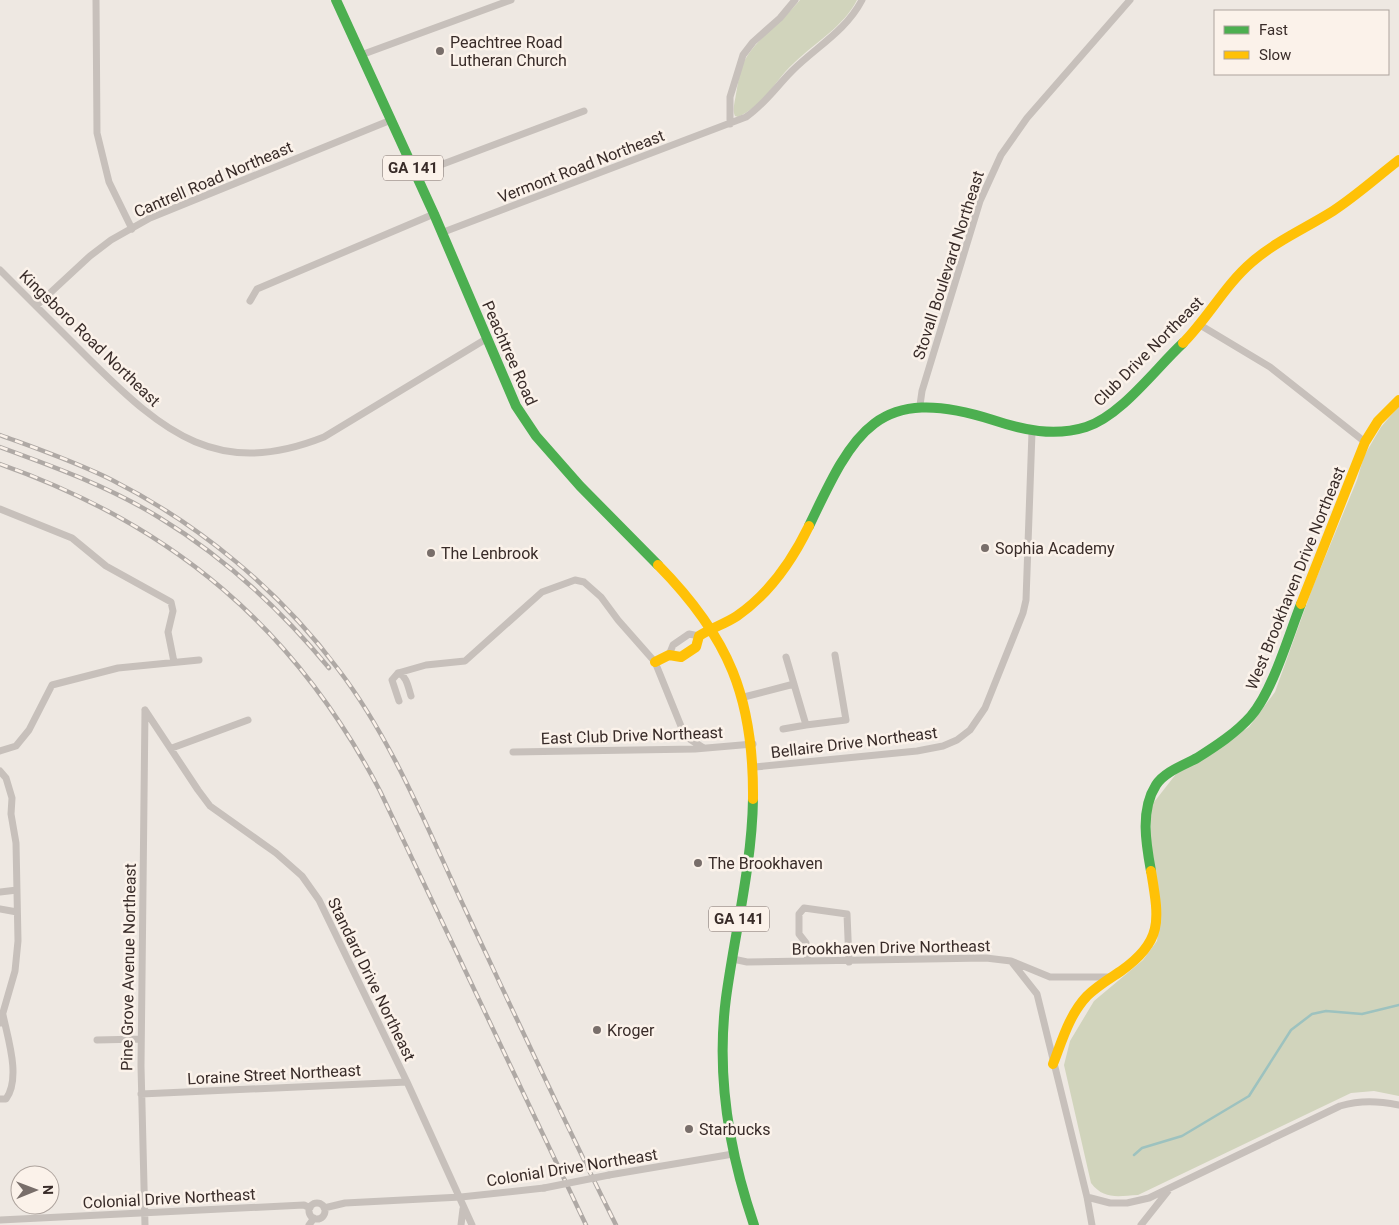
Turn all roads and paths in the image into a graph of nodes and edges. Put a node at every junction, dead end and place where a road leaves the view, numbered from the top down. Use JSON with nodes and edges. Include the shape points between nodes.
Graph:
{"nodes":[{"id":1,"x":96,"y":0,"type":"edge"},
{"id":2,"x":336,"y":0,"type":"edge"},
{"id":3,"x":511,"y":0,"type":"edge"},
{"id":4,"x":795,"y":0,"type":"edge"},
{"id":5,"x":862,"y":0,"type":"edge"},
{"id":6,"x":1130,"y":0,"type":"edge"},
{"id":7,"x":361,"y":55,"type":"junction"},
{"id":8,"x":584,"y":111,"type":"dead end"},
{"id":9,"x":391,"y":120,"type":"junction"},
{"id":10,"x":730,"y":124,"type":"junction"},
{"id":11,"x":1399,"y":160,"type":"edge"},
{"id":12,"x":413,"y":168,"type":"junction"},
{"id":13,"x":434,"y":214,"type":"junction"},
{"id":14,"x":132,"y":229,"type":"junction"},
{"id":15,"x":441,"y":233,"type":"junction"},
{"id":16,"x":0,"y":270,"type":"edge"},
{"id":17,"x":250,"y":301,"type":"dead end"},
{"id":18,"x":36,"y":306,"type":"junction"},
{"id":19,"x":1200,"y":326,"type":"junction"},
{"id":20,"x":486,"y":339,"type":"junction"},
{"id":21,"x":1399,"y":400,"type":"edge"},
{"id":22,"x":920,"y":405,"type":"junction"},
{"id":23,"x":1032,"y":432,"type":"junction"},
{"id":24,"x":1365,"y":442,"type":"junction"},
{"id":25,"x":0,"y":510,"type":"edge"},
{"id":26,"x":712,"y":628,"type":"junction"},
{"id":27,"x":699,"y":636,"type":"junction"},
{"id":28,"x":669,"y":655,"type":"junction"},
{"id":29,"x":835,"y":655,"type":"dead end"},
{"id":30,"x":786,"y":657,"type":"dead end"},
{"id":31,"x":199,"y":660,"type":"dead end"},
{"id":32,"x":174,"y":662,"type":"junction"},
{"id":33,"x":655,"y":662,"type":"junction"},
{"id":34,"x":398,"y":672,"type":"junction"},
{"id":35,"x":794,"y":684,"type":"junction"},
{"id":36,"x":409,"y":688,"type":"junction"},
{"id":37,"x":396,"y":693,"type":"junction"},
{"id":38,"x":412,"y":696,"type":"dead end"},
{"id":39,"x":744,"y":697,"type":"junction"},
{"id":40,"x":399,"y":701,"type":"dead end"},
{"id":41,"x":145,"y":710,"type":"joint"},
{"id":42,"x":248,"y":720,"type":"dead end"},
{"id":43,"x":806,"y":725,"type":"junction"},
{"id":44,"x":783,"y":728,"type":"dead end"},
{"id":45,"x":753,"y":744,"type":"junction"},
{"id":46,"x":702,"y":747,"type":"junction"},
{"id":47,"x":4,"y":748,"type":"edge"},
{"id":48,"x":172,"y":748,"type":"junction"},
{"id":49,"x":0,"y":751,"type":"edge"},
{"id":50,"x":512,"y":752,"type":"dead end"},
{"id":51,"x":755,"y":767,"type":"junction"},
{"id":52,"x":0,"y":771,"type":"edge"},
{"id":53,"x":17,"y":890,"type":"junction"},
{"id":54,"x":0,"y":892,"type":"edge"},
{"id":55,"x":0,"y":909,"type":"edge"},
{"id":56,"x":17,"y":912,"type":"junction"},
{"id":57,"x":733,"y":959,"type":"junction"},
{"id":58,"x":808,"y":961,"type":"junction"},
{"id":59,"x":1011,"y":961,"type":"junction"},
{"id":60,"x":849,"y":962,"type":"junction"},
{"id":61,"x":1110,"y":977,"type":"junction"},
{"id":62,"x":3,"y":1015,"type":"junction"},
{"id":63,"x":0,"y":1023,"type":"edge"},
{"id":64,"x":141,"y":1039,"type":"junction"},
{"id":65,"x":96,"y":1040,"type":"dead end"},
{"id":66,"x":1053,"y":1064,"type":"junction"},
{"id":67,"x":407,"y":1082,"type":"junction"},
{"id":68,"x":141,"y":1094,"type":"junction"},
{"id":69,"x":0,"y":1099,"type":"edge"},
{"id":70,"x":1399,"y":1105,"type":"edge"},
{"id":71,"x":733,"y":1154,"type":"junction"},
{"id":72,"x":1170,"y":1189,"type":"junction"},
{"id":73,"x":461,"y":1197,"type":"junction"},
{"id":74,"x":1087,"y":1197,"type":"junction"},
{"id":75,"x":310,"y":1208,"type":"junction"},
{"id":76,"x":324,"y":1208,"type":"junction"},
{"id":77,"x":464,"y":1208,"type":"junction"},
{"id":78,"x":145,"y":1213,"type":"junction"},
{"id":79,"x":314,"y":1218,"type":"junction"},
{"id":80,"x":0,"y":1220,"type":"edge"},
{"id":81,"x":145,"y":1225,"type":"edge"},
{"id":82,"x":309,"y":1225,"type":"edge"},
{"id":83,"x":461,"y":1225,"type":"edge"},
{"id":84,"x":472,"y":1225,"type":"edge"},
{"id":85,"x":754,"y":1225,"type":"edge"},
{"id":86,"x":1092,"y":1225,"type":"edge"},
{"id":87,"x":1141,"y":1225,"type":"edge"}],
"edges":[{"from":1,"to":14,"type":"street","via":[[97,133],[109,182]]},
{"from":2,"to":7,"type":"main road","name":"Peachtree Road","number":"GA 141"},
{"from":3,"to":7,"type":"street"},
{"from":4,"to":10,"type":"street","via":[[743,55],[730,97]]},
{"from":5,"to":10,"type":"street","name":"Vermont Road Northeast","via":[[851,19],[793,70],[760,107]]},
{"from":6,"to":22,"type":"street","name":"Stovall Boulevard Northeast","via":[[1026,120],[998,160],[980,201]]},
{"from":7,"to":9,"type":"main road","name":"Peachtree Road","number":"GA 141"},
{"from":8,"to":12,"type":"street","via":[[443,164],[430,162]]},
{"from":9,"to":12,"type":"main road","name":"Peachtree Road","number":"GA 141"},
{"from":9,"to":14,"type":"street","name":"Cantrell Road Northeast","via":[[180,205]]},
{"from":10,"to":15,"type":"street","name":"Vermont Road Northeast"},
{"from":11,"to":19,"type":"main road","name":"Club Drive Northeast","via":[[1333,210],[1253,260],[1233,280]]},
{"from":12,"to":13,"type":"main road","name":"Peachtree Road","number":"GA 141"},
{"from":13,"to":15,"type":"main road","name":"Peachtree Road","number":"GA 141"},
{"from":13,"to":17,"type":"street","via":[[257,288]]},
{"from":14,"to":18,"type":"street","name":"Cantrell Road Northeast","via":[[90,256]]},
{"from":15,"to":20,"type":"main road","name":"Peachtree Road","number":"GA 141"},
{"from":16,"to":18,"type":"street","name":"Kingsboro Road Northeast"},
{"from":18,"to":20,"type":"street","name":"Kingsboro Road Northeast","via":[[130,399],[158,422],[198,443],[243,452],[283,450],[324,437]]},
{"from":19,"to":23,"type":"main road","name":"Club Drive Northeast","via":[[1102,419],[1069,432]]},
{"from":19,"to":24,"type":"street","via":[[1270,367]]},
{"from":20,"to":26,"type":"main road","name":"Peachtree Road","number":"GA 141","via":[[516,406],[536,436],[662,569]]},
{"from":21,"to":24,"type":"main road","name":"West Brookhaven Drive Northeast","via":[[1378,421]]},
{"from":22,"to":23,"type":"main road","name":"Club Drive Northeast","via":[[954,407]]},
{"from":22,"to":26,"type":"main road","name":"Club Drive Northeast","via":[[886,415],[859,436],[842,460],[783,572],[751,605],[734,618]]},
{"from":23,"to":51,"type":"street","name":"Bellaire Drive Northeast","via":[[1026,600],[985,708],[970,730],[943,746],[916,751]]},
{"from":24,"to":61,"type":"main road","name":"West Brookhaven Drive Northeast","via":[[1262,702],[1245,724],[1156,784],[1150,798],[1146,839],[1155,929],[1150,943],[1140,955]]},
{"from":25,"to":32,"type":"street","via":[[72,538],[106,566],[171,602],[173,611],[168,632]]},
{"from":26,"to":27,"type":"main road","name":"Club Drive Northeast"},
{"from":26,"to":39,"type":"main road","name":"Peachtree Road","number":"GA 141"},
{"from":27,"to":28,"type":"street","via":[[689,634],[672,645]]},
{"from":27,"to":28,"type":"main road","via":[[696,647],[681,657]]},
{"from":28,"to":33,"type":"main road"},
{"from":29,"to":43,"type":"street","via":[[846,720]]},
{"from":30,"to":35,"type":"street"},
{"from":31,"to":32,"type":"street"},
{"from":32,"to":47,"type":"street","via":[[118,668],[52,685],[29,730],[16,746]]},
{"from":33,"to":34,"type":"street","via":[[601,596],[584,582],[575,580],[542,592],[465,661]]},
{"from":33,"to":46,"type":"street","via":[[685,736]]},
{"from":34,"to":36,"type":"street","via":[[403,674]]},
{"from":34,"to":37,"type":"street","via":[[392,680]]},
{"from":35,"to":39,"type":"street"},
{"from":35,"to":43,"type":"street"},
{"from":36,"to":37,"type":"street"},
{"from":36,"to":38,"type":"street"},
{"from":37,"to":40,"type":"street"},
{"from":39,"to":45,"type":"main road","number":"GA 141"},
{"from":41,"to":48,"type":"street","name":"Standard Drive Northeast"},
{"from":41,"to":64,"type":"street","name":"Pine Grove Avenue Northeast"},
{"from":42,"to":48,"type":"street"},
{"from":43,"to":44,"type":"street"},
{"from":45,"to":46,"type":"street","name":"East Club Drive Northeast"},
{"from":45,"to":51,"type":"main road","number":"GA 141"},
{"from":46,"to":50,"type":"street","name":"East Club Drive Northeast"},
{"from":47,"to":49,"type":"street"},
{"from":48,"to":67,"type":"street","name":"Standard Drive Northeast","via":[[210,806],[276,853],[302,876],[333,925]]},
{"from":51,"to":57,"type":"main road","number":"GA 141","via":[[747,867]]},
{"from":52,"to":53,"type":"street","via":[[6,778],[12,798]]},
{"from":53,"to":54,"type":"street"},
{"from":53,"to":56,"type":"street"},
{"from":55,"to":56,"type":"street"},
{"from":56,"to":62,"type":"street","via":[[15,971]]},
{"from":57,"to":58,"type":"street","name":"Brookhaven Drive Northeast","via":[[747,962]]},
{"from":57,"to":71,"type":"main road","number":"GA 141","via":[[726,999],[723,1065]]},
{"from":58,"to":60,"type":"street","name":"Brookhaven Drive Northeast"},
{"from":58,"to":60,"type":"street","via":[[806,943],[799,934],[799,914],[804,908],[847,914]]},
{"from":59,"to":60,"type":"street","name":"Brookhaven Drive Northeast","via":[[986,958]]},
{"from":59,"to":61,"type":"street","via":[[1050,977]]},
{"from":59,"to":66,"type":"street","name":"Brookhaven Drive Northeast","via":[[1037,994]]},
{"from":61,"to":66,"type":"main road","name":"West Brookhaven Drive Northeast","via":[[1086,997],[1066,1030]]},
{"from":62,"to":63,"type":"street"},
{"from":62,"to":69,"type":"street","via":[[14,1073],[13,1090],[6,1099]]},
{"from":64,"to":65,"type":"street"},
{"from":64,"to":68,"type":"street","name":"Pine Grove Avenue Northeast"},
{"from":66,"to":74,"type":"street","name":"Brookhaven Drive Northeast"},
{"from":67,"to":68,"type":"street","name":"Loraine Street Northeast"},
{"from":67,"to":73,"type":"street","name":"Standard Drive Northeast"},
{"from":68,"to":78,"type":"street","name":"Pine Grove Avenue Northeast"},
{"from":70,"to":72,"type":"street","via":[[1356,1101],[1340,1106]]},
{"from":71,"to":73,"type":"street","name":"Colonial Drive Northeast","bridge":true,"via":[[544,1188]]},
{"from":71,"to":85,"type":"main road","number":"GA 141"},
{"from":72,"to":74,"type":"street","via":[[1127,1203],[1110,1203]]},
{"from":72,"to":87,"type":"street"},
{"from":73,"to":76,"type":"street","name":"Colonial Drive Northeast","via":[[345,1203]]},
{"from":73,"to":77,"type":"street","name":"Standard Drive Northeast"},
{"from":74,"to":86,"type":"street","name":"Brookhaven Drive Northeast"},
{"from":75,"to":76,"type":"street","via":[[316,1203]]},
{"from":75,"to":78,"type":"street","name":"Colonial Drive Northeast","via":[[304,1205]]},
{"from":75,"to":79,"type":"street","via":[[309,1213]]},
{"from":76,"to":79,"type":"street","via":[[322,1217]]},
{"from":77,"to":83,"type":"street"},
{"from":77,"to":84,"type":"street","name":"Standard Drive Northeast"},
{"from":78,"to":80,"type":"street","name":"Colonial Drive Northeast"},
{"from":78,"to":81,"type":"street","name":"Pine Grove Avenue Northeast"},
{"from":79,"to":82,"type":"street"}]}
